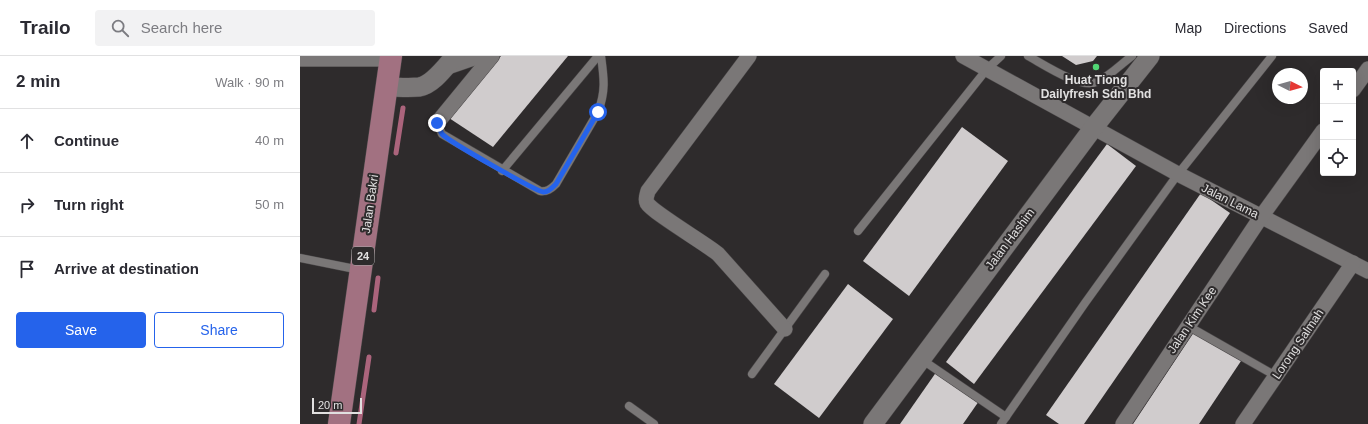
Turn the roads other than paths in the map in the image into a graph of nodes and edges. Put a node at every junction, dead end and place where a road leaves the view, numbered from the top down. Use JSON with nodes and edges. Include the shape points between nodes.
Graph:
{"nodes":[{"id":1,"x":480,"y":56,"type":"edge"},
{"id":2,"x":492,"y":56,"type":"edge"},
{"id":3,"x":598,"y":56,"type":"edge"},
{"id":4,"x":601,"y":56,"type":"edge"},
{"id":5,"x":749,"y":56,"type":"edge"},
{"id":6,"x":963,"y":56,"type":"edge"},
{"id":7,"x":1001,"y":56,"type":"edge"},
{"id":8,"x":1028,"y":56,"type":"edge"},
{"id":9,"x":1132,"y":56,"type":"edge"},
{"id":10,"x":1150,"y":56,"type":"edge"},
{"id":11,"x":1272,"y":56,"type":"edge"},
{"id":12,"x":300,"y":57,"type":"edge"},
{"id":13,"x":391,"y":57,"type":"edge"},
{"id":14,"x":450,"y":62,"type":"edge"},
{"id":15,"x":987,"y":69,"type":"junction"},
{"id":16,"x":1368,"y":69,"type":"edge"},
{"id":17,"x":1356,"y":86,"type":"edge"},
{"id":18,"x":387,"y":87,"type":"junction"},
{"id":19,"x":437,"y":123,"type":"joint"},
{"id":20,"x":1094,"y":127,"type":"junction"},
{"id":21,"x":1320,"y":135,"type":"edge"},
{"id":22,"x":502,"y":171,"type":"junction"},
{"id":23,"x":1178,"y":174,"type":"junction"},
{"id":24,"x":1261,"y":217,"type":"junction"},
{"id":25,"x":858,"y":231,"type":"dead end"},
{"id":26,"x":300,"y":258,"type":"edge"},
{"id":27,"x":1353,"y":263,"type":"junction"},
{"id":28,"x":361,"y":270,"type":"junction"},
{"id":29,"x":1368,"y":271,"type":"edge"},
{"id":30,"x":825,"y":274,"type":"dead end"},
{"id":31,"x":1188,"y":326,"type":"junction"},
{"id":32,"x":785,"y":328,"type":"junction"},
{"id":33,"x":921,"y":359,"type":"junction"},
{"id":34,"x":752,"y":374,"type":"dead end"},
{"id":35,"x":1276,"y":376,"type":"junction"},
{"id":36,"x":629,"y":406,"type":"dead end"},
{"id":37,"x":1004,"y":420,"type":"edge"},
{"id":38,"x":339,"y":424,"type":"edge"},
{"id":39,"x":654,"y":424,"type":"edge"},
{"id":40,"x":873,"y":424,"type":"edge"},
{"id":41,"x":1123,"y":424,"type":"edge"},
{"id":42,"x":1243,"y":424,"type":"edge"}],
"edges":[{"from":1,"to":14,"type":"street"},
{"from":2,"to":19,"type":"street"},
{"from":3,"to":22,"type":"lane"},
{"from":4,"to":22,"type":"lane","via":[[605,85],[603,101],[556,184],[544,192]]},
{"from":5,"to":32,"type":"street","via":[[646,197],[648,204],[662,216],[718,254]]},
{"from":6,"to":15,"type":"street","name":"Jalan Lama"},
{"from":7,"to":15,"type":"lane"},
{"from":8,"to":9,"type":"lane","via":[[1079,82],[1090,84],[1097,82]]},
{"from":10,"to":20,"type":"street","name":"Jalan Hashim"},
{"from":11,"to":23,"type":"lane"},
{"from":12,"to":13,"type":"street"},
{"from":13,"to":18,"type":"main road","name":"Jalan Bakri","number":"24"},
{"from":14,"to":18,"type":"street","via":[[430,82],[420,87]]},
{"from":15,"to":20,"type":"street","name":"Jalan Lama"},
{"from":15,"to":25,"type":"lane"},
{"from":16,"to":17,"type":"street"},
{"from":18,"to":28,"type":"main road","name":"Jalan Bakri","number":"24"},
{"from":19,"to":22,"type":"lane","via":[[442,134]]},
{"from":20,"to":23,"type":"street","name":"Jalan Lama"},
{"from":20,"to":33,"type":"street","name":"Jalan Hashim"},
{"from":21,"to":24,"type":"street","name":"Jalan Kim Kee"},
{"from":23,"to":24,"type":"street","name":"Jalan Lama"},
{"from":23,"to":37,"type":"lane"},
{"from":24,"to":27,"type":"street","name":"Jalan Lama"},
{"from":24,"to":31,"type":"street","name":"Jalan Kim Kee"},
{"from":26,"to":28,"type":"lane"},
{"from":27,"to":29,"type":"street","name":"Jalan Lama"},
{"from":27,"to":35,"type":"street","name":"Lorong Salmah"},
{"from":28,"to":38,"type":"main road","name":"Jalan Bakri","number":"24"},
{"from":30,"to":32,"type":"lane"},
{"from":31,"to":35,"type":"lane"},
{"from":31,"to":41,"type":"street","name":"Jalan Kim Kee"},
{"from":32,"to":34,"type":"lane"},
{"from":33,"to":37,"type":"lane"},
{"from":33,"to":40,"type":"street","name":"Jalan Hashim"},
{"from":35,"to":42,"type":"street","name":"Lorong Salmah"},
{"from":36,"to":39,"type":"lane"}]}
